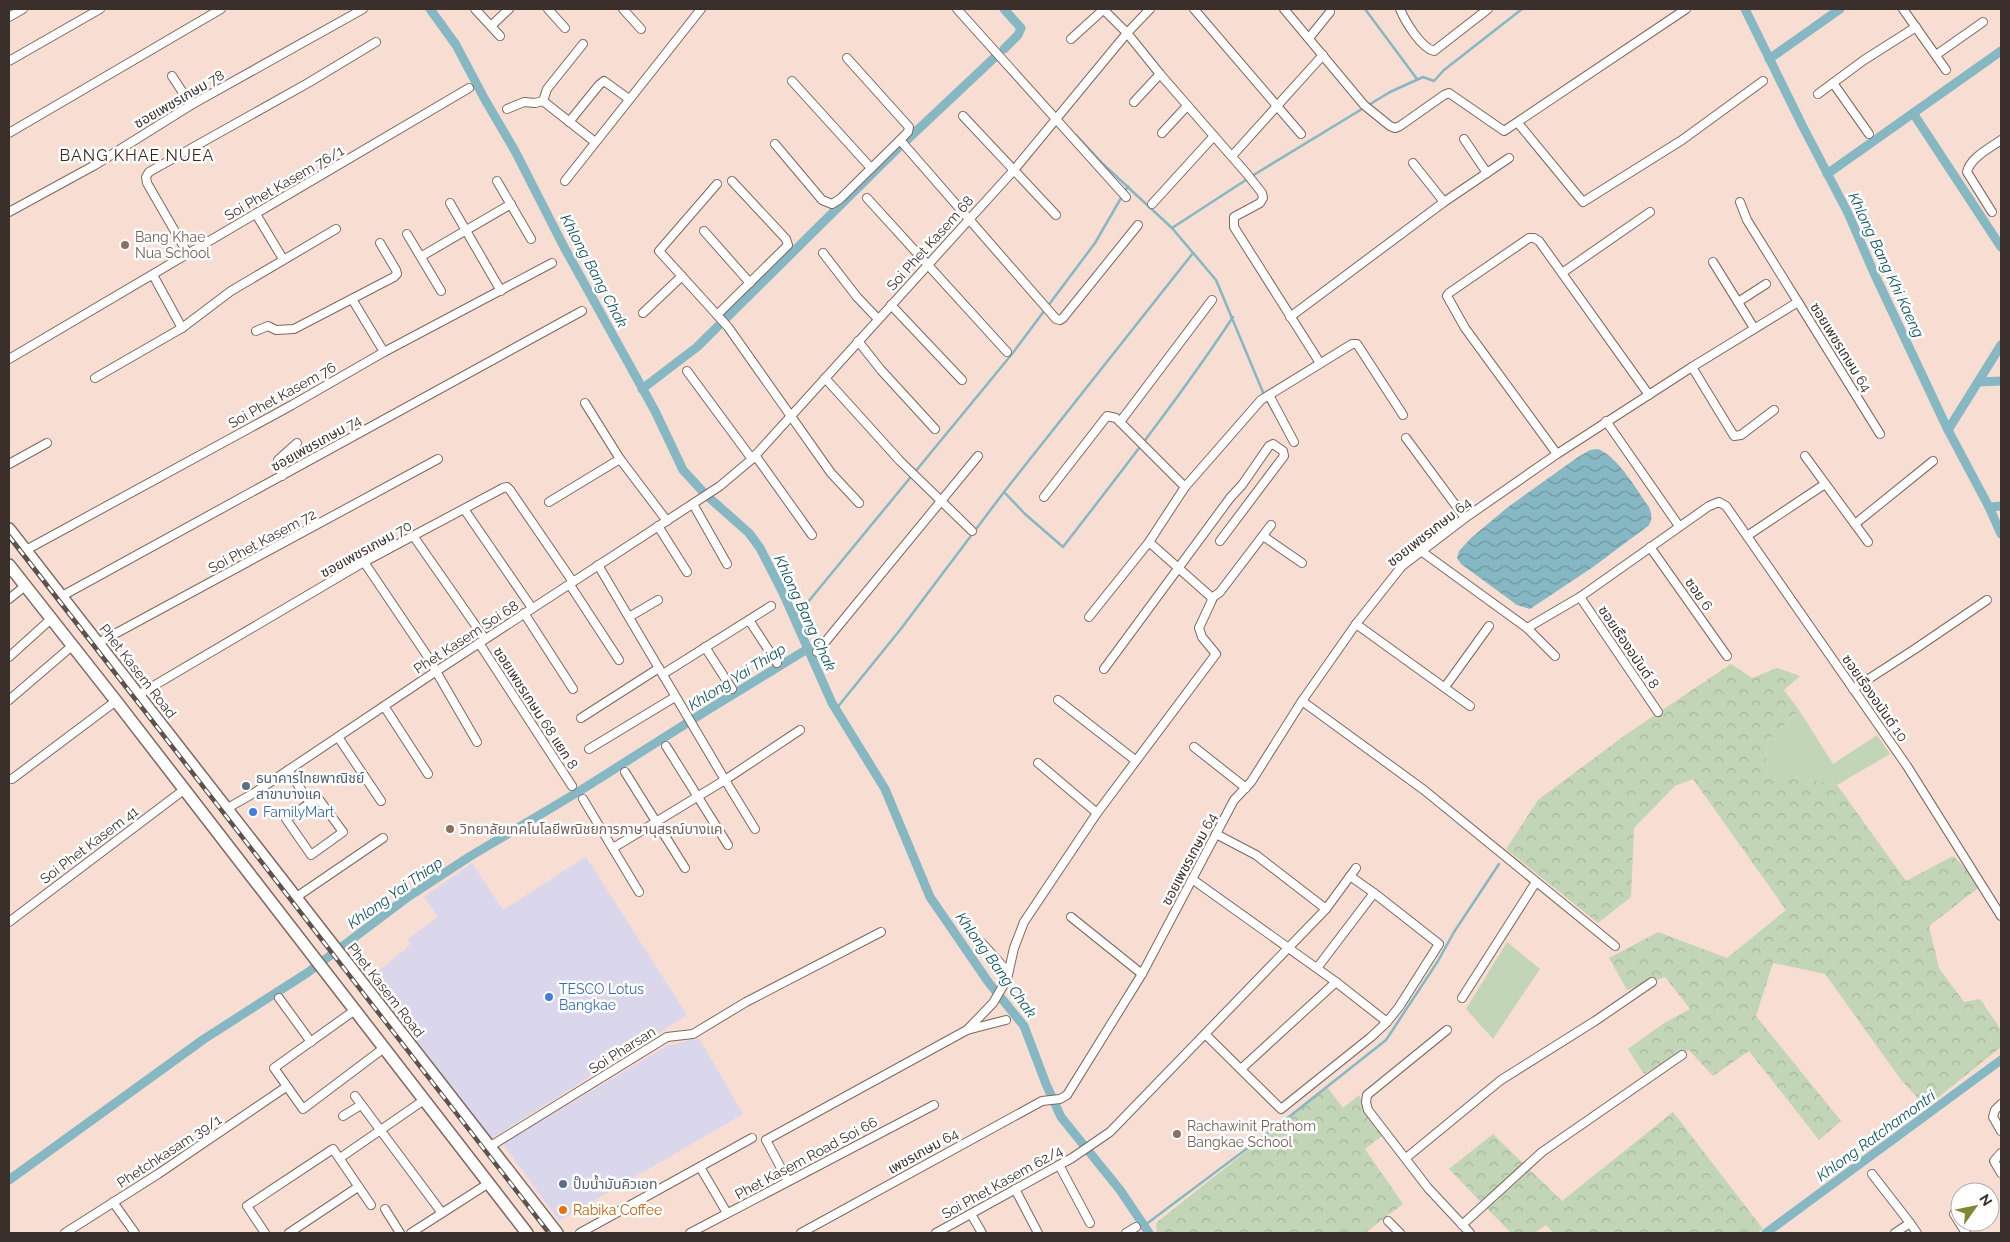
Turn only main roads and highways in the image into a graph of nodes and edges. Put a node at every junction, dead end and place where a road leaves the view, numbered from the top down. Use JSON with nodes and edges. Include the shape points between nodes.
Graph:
{"nodes":[{"id":1,"x":9,"y":529,"type":"edge"},
{"id":2,"x":9,"y":565,"type":"edge"},
{"id":3,"x":138,"y":695,"type":"junction"},
{"id":4,"x":119,"y":704,"type":"junction"},
{"id":5,"x":156,"y":719,"type":"junction"},
{"id":6,"x":139,"y":730,"type":"junction"},
{"id":7,"x":527,"y":1233,"type":"edge"},
{"id":8,"x":557,"y":1233,"type":"edge"}],
"edges":[{"from":1,"to":3,"type":"main road","name":"Phet Kasem Road"},
{"from":2,"to":4,"type":"main road"},
{"from":3,"to":4,"type":"main road"},
{"from":3,"to":5,"type":"main road","name":"Phet Kasem Road"},
{"from":4,"to":6,"type":"main road"},
{"from":5,"to":6,"type":"main road"},
{"from":5,"to":8,"type":"main road","name":"Phet Kasem Road"},
{"from":6,"to":7,"type":"main road"}]}
